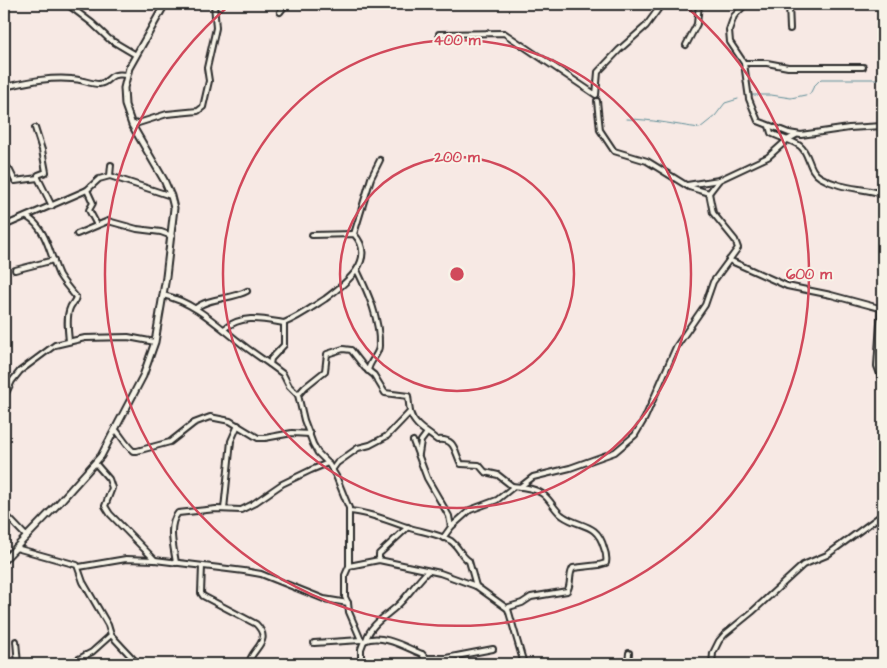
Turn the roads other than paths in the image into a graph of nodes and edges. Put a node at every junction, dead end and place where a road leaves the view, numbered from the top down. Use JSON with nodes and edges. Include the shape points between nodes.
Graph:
{"nodes":[{"id":1,"x":68,"y":4,"type":"edge"},
{"id":2,"x":165,"y":4,"type":"edge"},
{"id":3,"x":214,"y":4,"type":"edge"},
{"id":4,"x":286,"y":4,"type":"edge"},
{"id":5,"x":662,"y":4,"type":"edge"},
{"id":6,"x":699,"y":4,"type":"edge"},
{"id":7,"x":746,"y":4,"type":"edge"},
{"id":8,"x":789,"y":4,"type":"edge"},
{"id":9,"x":280,"y":12,"type":"dead end"},
{"id":10,"x":790,"y":29,"type":"dead end"},
{"id":11,"x":439,"y":34,"type":"dead end"},
{"id":12,"x":686,"y":45,"type":"dead end"},
{"id":13,"x":136,"y":55,"type":"junction"},
{"id":14,"x":744,"y":63,"type":"junction"},
{"id":15,"x":863,"y":67,"type":"dead end"},
{"id":16,"x":127,"y":75,"type":"junction"},
{"id":17,"x":4,"y":87,"type":"edge"},
{"id":18,"x":597,"y":101,"type":"dead end"},
{"id":19,"x":132,"y":125,"type":"junction"},
{"id":20,"x":769,"y":126,"type":"junction"},
{"id":21,"x":883,"y":126,"type":"edge"},
{"id":22,"x":35,"y":128,"type":"dead end"},
{"id":23,"x":796,"y":135,"type":"junction"},
{"id":24,"x":787,"y":140,"type":"junction"},
{"id":25,"x":380,"y":160,"type":"dead end"},
{"id":26,"x":4,"y":163,"type":"edge"},
{"id":27,"x":111,"y":165,"type":"dead end"},
{"id":28,"x":110,"y":176,"type":"junction"},
{"id":29,"x":38,"y":178,"type":"junction"},
{"id":30,"x":718,"y":180,"type":"junction"},
{"id":31,"x":686,"y":185,"type":"junction"},
{"id":32,"x":87,"y":190,"type":"junction"},
{"id":33,"x":709,"y":193,"type":"junction"},
{"id":34,"x":883,"y":194,"type":"edge"},
{"id":35,"x":171,"y":196,"type":"junction"},
{"id":36,"x":52,"y":206,"type":"junction"},
{"id":37,"x":27,"y":217,"type":"junction"},
{"id":38,"x":97,"y":225,"type":"junction"},
{"id":39,"x":4,"y":226,"type":"edge"},
{"id":40,"x":77,"y":234,"type":"dead end"},
{"id":41,"x":354,"y":234,"type":"junction"},
{"id":42,"x":312,"y":235,"type":"dead end"},
{"id":43,"x":172,"y":236,"type":"junction"},
{"id":44,"x":54,"y":260,"type":"junction"},
{"id":45,"x":729,"y":260,"type":"junction"},
{"id":46,"x":357,"y":269,"type":"junction"},
{"id":47,"x":15,"y":270,"type":"dead end"},
{"id":48,"x":247,"y":292,"type":"dead end"},
{"id":49,"x":163,"y":295,"type":"junction"},
{"id":50,"x":882,"y":309,"type":"edge"},
{"id":51,"x":199,"y":310,"type":"junction"},
{"id":52,"x":284,"y":323,"type":"junction"},
{"id":53,"x":224,"y":329,"type":"junction"},
{"id":54,"x":69,"y":341,"type":"junction"},
{"id":55,"x":155,"y":342,"type":"junction"},
{"id":56,"x":270,"y":364,"type":"junction"},
{"id":57,"x":368,"y":371,"type":"junction"},
{"id":58,"x":883,"y":382,"type":"edge"},
{"id":59,"x":298,"y":395,"type":"junction"},
{"id":60,"x":4,"y":396,"type":"edge"},
{"id":61,"x":410,"y":412,"type":"junction"},
{"id":62,"x":238,"y":425,"type":"junction"},
{"id":63,"x":116,"y":430,"type":"junction"},
{"id":64,"x":427,"y":433,"type":"junction"},
{"id":65,"x":310,"y":434,"type":"junction"},
{"id":66,"x":413,"y":441,"type":"dead end"},
{"id":67,"x":419,"y":455,"type":"junction"},
{"id":68,"x":95,"y":463,"type":"junction"},
{"id":69,"x":328,"y":463,"type":"junction"},
{"id":70,"x":332,"y":470,"type":"junction"},
{"id":71,"x":512,"y":486,"type":"junction"},
{"id":72,"x":520,"y":487,"type":"junction"},
{"id":73,"x":224,"y":509,"type":"junction"},
{"id":74,"x":350,"y":511,"type":"junction"},
{"id":75,"x":4,"y":513,"type":"edge"},
{"id":76,"x":883,"y":514,"type":"edge"},
{"id":77,"x":408,"y":527,"type":"junction"},
{"id":78,"x":451,"y":527,"type":"junction"},
{"id":79,"x":26,"y":536,"type":"junction"},
{"id":80,"x":443,"y":538,"type":"junction"},
{"id":81,"x":16,"y":548,"type":"junction"},
{"id":82,"x":4,"y":560,"type":"edge"},
{"id":83,"x":155,"y":560,"type":"junction"},
{"id":84,"x":379,"y":560,"type":"junction"},
{"id":85,"x":176,"y":563,"type":"junction"},
{"id":86,"x":202,"y":566,"type":"junction"},
{"id":87,"x":349,"y":566,"type":"junction"},
{"id":88,"x":79,"y":567,"type":"junction"},
{"id":89,"x":428,"y":571,"type":"junction"},
{"id":90,"x":476,"y":586,"type":"junction"},
{"id":91,"x":348,"y":603,"type":"junction"},
{"id":92,"x":508,"y":610,"type":"junction"},
{"id":93,"x":111,"y":635,"type":"junction"},
{"id":94,"x":364,"y":640,"type":"junction"},
{"id":95,"x":16,"y":641,"type":"dead end"},
{"id":96,"x":314,"y":642,"type":"dead end"},
{"id":97,"x":493,"y":649,"type":"dead end"},
{"id":98,"x":629,"y":653,"type":"dead end"},
{"id":99,"x":422,"y":654,"type":"junction"},
{"id":100,"x":86,"y":656,"type":"junction"},
{"id":101,"x":18,"y":664,"type":"edge"},
{"id":102,"x":69,"y":664,"type":"edge"},
{"id":103,"x":84,"y":664,"type":"edge"},
{"id":104,"x":138,"y":664,"type":"edge"},
{"id":105,"x":249,"y":664,"type":"edge"},
{"id":106,"x":361,"y":664,"type":"edge"},
{"id":107,"x":423,"y":664,"type":"edge"},
{"id":108,"x":524,"y":664,"type":"edge"},
{"id":109,"x":628,"y":664,"type":"edge"},
{"id":110,"x":712,"y":664,"type":"edge"}],
"edges":[{"from":1,"to":13,"type":"street","via":[[109,39]]},
{"from":2,"to":13,"type":"main road"},
{"from":3,"to":19,"type":"street","via":[[216,28],[203,107],[198,111],[167,114]]},
{"from":4,"to":9,"type":"street"},
{"from":5,"to":11,"type":"street","via":[[646,26],[598,72],[596,95],[504,33]]},
{"from":6,"to":12,"type":"street","via":[[697,24]]},
{"from":7,"to":14,"type":"street","via":[[734,16],[729,30],[730,42]]},
{"from":8,"to":10,"type":"street"},
{"from":13,"to":16,"type":"main road"},
{"from":14,"to":15,"type":"street","via":[[788,67]]},
{"from":14,"to":20,"type":"street","via":[[749,100],[758,121]]},
{"from":16,"to":17,"type":"street","via":[[112,75],[100,84],[73,79],[42,79]]},
{"from":16,"to":19,"type":"main road","via":[[124,105]]},
{"from":18,"to":31,"type":"street","via":[[600,130],[614,151],[647,161]]},
{"from":19,"to":35,"type":"main road"},
{"from":20,"to":23,"type":"street"},
{"from":20,"to":24,"type":"street","via":[[771,133]]},
{"from":21,"to":23,"type":"street"},
{"from":22,"to":29,"type":"street","via":[[46,172]]},
{"from":23,"to":24,"type":"street"},
{"from":24,"to":30,"type":"street","via":[[768,157]]},
{"from":24,"to":34,"type":"street","via":[[800,146],[819,177],[848,189]]},
{"from":25,"to":41,"type":"street"},
{"from":26,"to":29,"type":"street","via":[[15,181]]},
{"from":27,"to":28,"type":"street"},
{"from":28,"to":32,"type":"street"},
{"from":28,"to":35,"type":"street"},
{"from":29,"to":36,"type":"street"},
{"from":30,"to":31,"type":"street"},
{"from":30,"to":33,"type":"street"},
{"from":31,"to":33,"type":"street"},
{"from":32,"to":36,"type":"street"},
{"from":32,"to":38,"type":"street","via":[[92,203],[89,210]]},
{"from":33,"to":45,"type":"street","via":[[713,213],[738,248]]},
{"from":35,"to":43,"type":"main road","via":[[174,208]]},
{"from":36,"to":37,"type":"street"},
{"from":37,"to":39,"type":"street"},
{"from":37,"to":44,"type":"street","via":[[44,234]]},
{"from":38,"to":40,"type":"street"},
{"from":38,"to":43,"type":"street","via":[[108,221]]},
{"from":41,"to":42,"type":"street"},
{"from":41,"to":46,"type":"street","via":[[362,246]]},
{"from":43,"to":49,"type":"main road"},
{"from":44,"to":47,"type":"street"},
{"from":44,"to":54,"type":"street","via":[[63,281],[76,297],[68,316]]},
{"from":45,"to":50,"type":"street","via":[[787,286]]},
{"from":45,"to":72,"type":"street","via":[[713,282],[705,305],[676,347],[635,435],[616,452],[533,477]]},
{"from":46,"to":52,"type":"street","via":[[335,292],[301,316]]},
{"from":46,"to":57,"type":"street","via":[[377,324],[379,347]]},
{"from":48,"to":51,"type":"street","via":[[198,305],[196,308]]},
{"from":49,"to":51,"type":"street"},
{"from":49,"to":55,"type":"main road"},
{"from":50,"to":58,"type":"street","via":[[877,366]]},
{"from":51,"to":53,"type":"street"},
{"from":52,"to":53,"type":"street","via":[[265,318],[245,319]]},
{"from":52,"to":56,"type":"street","via":[[284,345]]},
{"from":53,"to":56,"type":"street"},
{"from":54,"to":55,"type":"street","via":[[128,337]]},
{"from":54,"to":60,"type":"street","via":[[55,345],[20,372]]},
{"from":55,"to":63,"type":"main road"},
{"from":56,"to":59,"type":"street","via":[[283,374]]},
{"from":57,"to":59,"type":"street","via":[[351,350],[332,351],[327,354],[325,370]]},
{"from":57,"to":61,"type":"street","via":[[385,393],[408,396]]},
{"from":59,"to":65,"type":"street"},
{"from":61,"to":64,"type":"street","via":[[412,419]]},
{"from":61,"to":70,"type":"street","via":[[387,436],[358,448],[337,462]]},
{"from":62,"to":63,"type":"street","via":[[221,418],[202,419],[170,442],[137,451],[130,449]]},
{"from":62,"to":65,"type":"street","via":[[258,438]]},
{"from":62,"to":73,"type":"street","via":[[231,441]]},
{"from":63,"to":68,"type":"main road"},
{"from":64,"to":67,"type":"street","via":[[421,441]]},
{"from":64,"to":71,"type":"street","via":[[452,444],[461,464],[479,466]]},
{"from":65,"to":69,"type":"street","via":[[318,453]]},
{"from":66,"to":67,"type":"street"},
{"from":67,"to":78,"type":"street","via":[[427,478],[449,516]]},
{"from":68,"to":79,"type":"main road"},
{"from":68,"to":83,"type":"street","via":[[109,478],[112,488],[106,506],[110,514]]},
{"from":69,"to":70,"type":"street"},
{"from":69,"to":73,"type":"street","via":[[282,484],[246,508]]},
{"from":70,"to":74,"type":"street"},
{"from":71,"to":72,"type":"street"},
{"from":71,"to":78,"type":"street","via":[[497,500],[467,512]]},
{"from":72,"to":92,"type":"street","via":[[545,495],[564,517],[596,532],[607,561],[573,568],[567,591],[532,597]]},
{"from":73,"to":85,"type":"street","via":[[184,511],[176,515],[172,535]]},
{"from":74,"to":77,"type":"street"},
{"from":74,"to":87,"type":"street"},
{"from":75,"to":79,"type":"street"},
{"from":76,"to":110,"type":"street","via":[[827,555],[803,565],[718,641]]},
{"from":77,"to":80,"type":"street"},
{"from":77,"to":84,"type":"street","via":[[379,554]]},
{"from":78,"to":80,"type":"street"},
{"from":79,"to":81,"type":"main road"},
{"from":80,"to":90,"type":"street","via":[[455,544],[469,561]]},
{"from":81,"to":82,"type":"main road"},
{"from":81,"to":88,"type":"street"},
{"from":83,"to":85,"type":"street"},
{"from":83,"to":88,"type":"street","via":[[114,559]]},
{"from":84,"to":87,"type":"street"},
{"from":84,"to":89,"type":"street"},
{"from":85,"to":86,"type":"street"},
{"from":86,"to":91,"type":"street","via":[[261,574],[324,599]]},
{"from":86,"to":105,"type":"street","via":[[203,596],[260,628],[262,642],[249,659]]},
{"from":87,"to":91,"type":"street","via":[[344,588]]},
{"from":88,"to":93,"type":"street","via":[[83,582]]},
{"from":89,"to":90,"type":"street"},
{"from":89,"to":94,"type":"street"},
{"from":90,"to":92,"type":"street"},
{"from":91,"to":94,"type":"street","via":[[349,612]]},
{"from":92,"to":108,"type":"street"},
{"from":93,"to":100,"type":"street"},
{"from":93,"to":104,"type":"street"},
{"from":94,"to":96,"type":"street"},
{"from":94,"to":99,"type":"street","via":[[383,639]]},
{"from":94,"to":106,"type":"street"},
{"from":95,"to":101,"type":"street"},
{"from":97,"to":99,"type":"street","via":[[446,658],[426,658]]},
{"from":98,"to":109,"type":"street"},
{"from":99,"to":107,"type":"street"},
{"from":100,"to":102,"type":"street"},
{"from":100,"to":103,"type":"street"}]}
